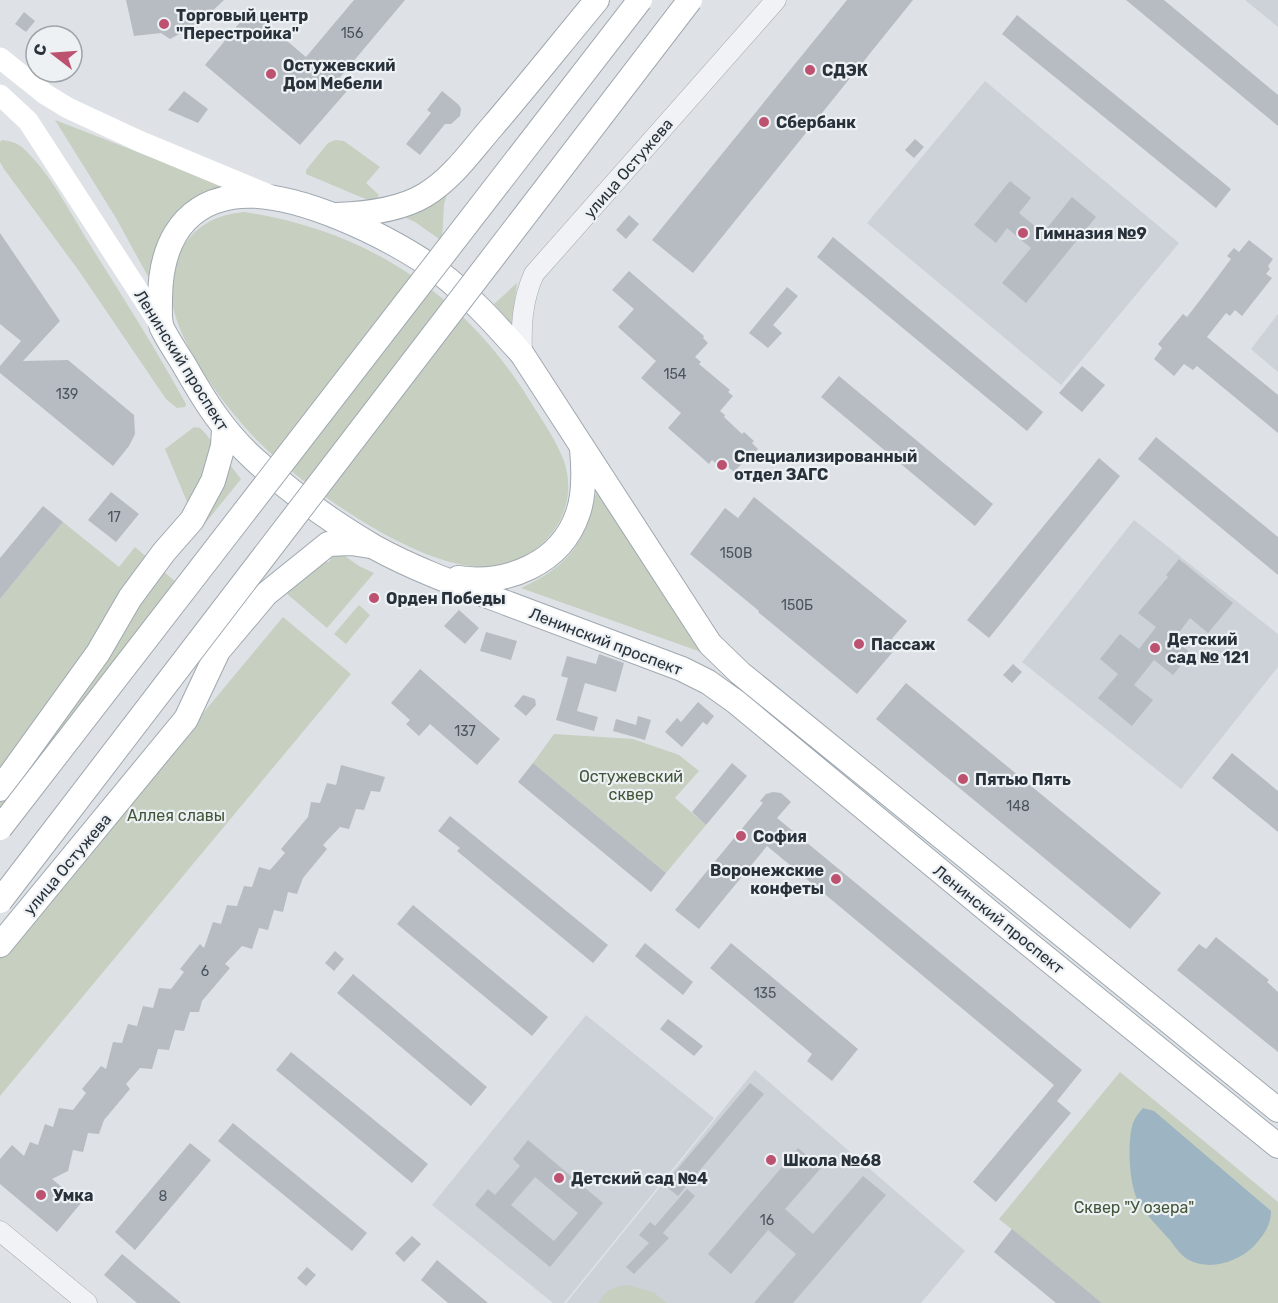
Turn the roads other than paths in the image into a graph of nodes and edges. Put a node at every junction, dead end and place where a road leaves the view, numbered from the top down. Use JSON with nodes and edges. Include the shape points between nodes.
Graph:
{"nodes":[{"id":1,"x":597,"y":0,"type":"edge"},
{"id":2,"x":640,"y":0,"type":"edge"},
{"id":3,"x":690,"y":0,"type":"edge"},
{"id":4,"x":776,"y":0,"type":"edge"},
{"id":5,"x":0,"y":58,"type":"edge"},
{"id":6,"x":0,"y":95,"type":"edge"},
{"id":7,"x":275,"y":198,"type":"junction"},
{"id":8,"x":331,"y":215,"type":"junction"},
{"id":9,"x":161,"y":326,"type":"junction"},
{"id":10,"x":522,"y":354,"type":"junction"},
{"id":11,"x":224,"y":430,"type":"junction"},
{"id":12,"x":581,"y":446,"type":"junction"},
{"id":13,"x":375,"y":547,"type":"junction"},
{"id":14,"x":426,"y":573,"type":"junction"},
{"id":15,"x":0,"y":789,"type":"edge"},
{"id":16,"x":0,"y":828,"type":"edge"},
{"id":17,"x":0,"y":901,"type":"edge"},
{"id":18,"x":0,"y":945,"type":"edge"},
{"id":19,"x":1278,"y":1110,"type":"edge"},
{"id":20,"x":1278,"y":1146,"type":"edge"},
{"id":21,"x":0,"y":1231,"type":"edge"},
{"id":22,"x":87,"y":1303,"type":"edge"}],
"edges":[{"from":1,"to":8,"type":"main road","via":[[464,161],[437,186],[403,205]]},
{"from":2,"to":16,"type":"main road","bridge":true},
{"from":3,"to":17,"type":"main road","bridge":true},
{"from":4,"to":10,"type":"street","name":"улица Остужева","via":[[534,274],[521,318]]},
{"from":5,"to":7,"type":"main road","name":"Ленинский проспект","via":[[68,108]]},
{"from":6,"to":9,"type":"main road","name":"Ленинский проспект","via":[[28,121]]},
{"from":7,"to":8,"type":"main road","name":"Ленинский проспект"},
{"from":7,"to":9,"type":"main road","via":[[242,196],[220,200],[181,225],[172,237],[164,262]]},
{"from":8,"to":10,"type":"main road","name":"Ленинский проспект","via":[[372,233],[440,273],[485,313]]},
{"from":9,"to":11,"type":"main road","name":"Ленинский проспект"},
{"from":10,"to":12,"type":"main road","name":"Ленинский проспект"},
{"from":11,"to":13,"type":"main road","name":"Ленинский проспект","via":[[275,477]]},
{"from":11,"to":15,"type":"main road","via":[[213,481],[192,520],[130,598],[98,653]]},
{"from":12,"to":14,"type":"main road","via":[[583,481],[578,514],[567,535],[546,558],[521,573],[498,578],[471,580]]},
{"from":12,"to":19,"type":"main road","name":"Ленинский проспект","via":[[710,644],[740,673]]},
{"from":13,"to":14,"type":"main road","name":"Ленинский проспект"},
{"from":13,"to":18,"type":"main road","name":"улица Остужева","via":[[328,544],[266,594],[218,651],[186,719]]},
{"from":14,"to":20,"type":"main road","name":"Ленинский проспект","via":[[708,682]]},
{"from":21,"to":22,"type":"street"}]}
